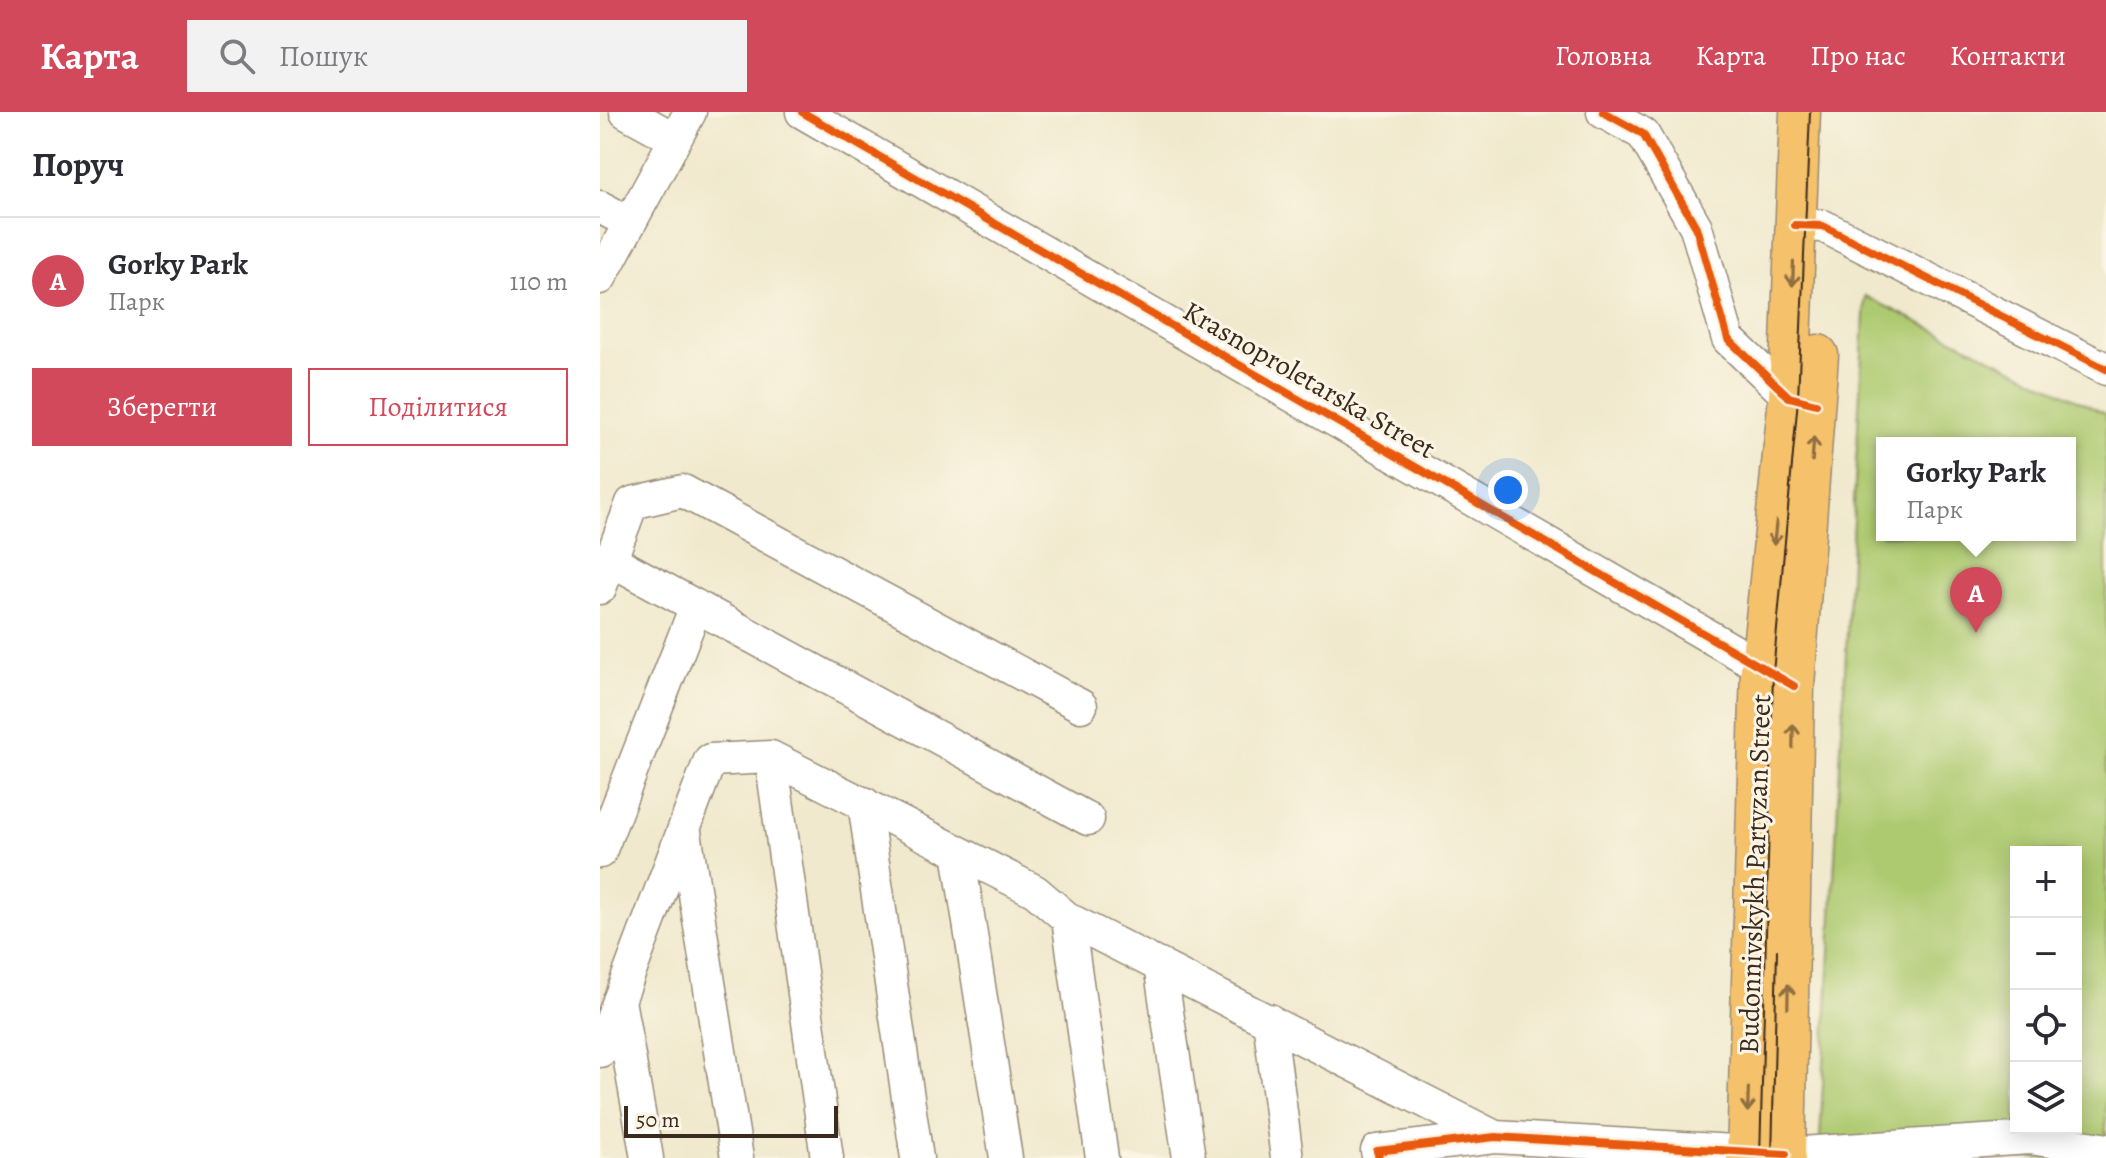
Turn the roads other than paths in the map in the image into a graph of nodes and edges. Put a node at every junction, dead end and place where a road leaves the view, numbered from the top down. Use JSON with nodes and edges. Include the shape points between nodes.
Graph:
{"nodes":[{"id":1,"x":626,"y":112,"type":"edge"},
{"id":2,"x":802,"y":112,"type":"edge"},
{"id":3,"x":1603,"y":112,"type":"edge"},
{"id":4,"x":1800,"y":112,"type":"edge"},
{"id":5,"x":1828,"y":112,"type":"edge"},
{"id":6,"x":683,"y":125,"type":"edge"},
{"id":7,"x":600,"y":207,"type":"edge"},
{"id":8,"x":630,"y":223,"type":"junction"},
{"id":9,"x":1809,"y":226,"type":"junction"},
{"id":10,"x":600,"y":278,"type":"edge"},
{"id":11,"x":2106,"y":369,"type":"edge"},
{"id":12,"x":1802,"y":401,"type":"junction"},
{"id":13,"x":605,"y":574,"type":"edge"},
{"id":14,"x":696,"y":606,"type":"junction"},
{"id":15,"x":1778,"y":676,"type":"junction"},
{"id":16,"x":1081,"y":706,"type":"dead end"},
{"id":17,"x":771,"y":757,"type":"junction"},
{"id":18,"x":864,"y":803,"type":"junction"},
{"id":19,"x":1088,"y":819,"type":"dead end"},
{"id":20,"x":684,"y":829,"type":"junction"},
{"id":21,"x":600,"y":852,"type":"edge"},
{"id":22,"x":958,"y":852,"type":"junction"},
{"id":23,"x":1068,"y":919,"type":"junction"},
{"id":24,"x":1160,"y":965,"type":"junction"},
{"id":25,"x":619,"y":1000,"type":"junction"},
{"id":26,"x":1269,"y":1020,"type":"junction"},
{"id":27,"x":600,"y":1051,"type":"edge"},
{"id":28,"x":1495,"y":1137,"type":"junction"},
{"id":29,"x":2106,"y":1151,"type":"edge"},
{"id":30,"x":1884,"y":1152,"type":"edge"},
{"id":31,"x":1766,"y":1155,"type":"edge"},
{"id":32,"x":647,"y":1158,"type":"edge"},
{"id":33,"x":737,"y":1158,"type":"edge"},
{"id":34,"x":827,"y":1158,"type":"edge"},
{"id":35,"x":917,"y":1158,"type":"edge"},
{"id":36,"x":1006,"y":1158,"type":"edge"},
{"id":37,"x":1102,"y":1158,"type":"edge"},
{"id":38,"x":1189,"y":1158,"type":"edge"},
{"id":39,"x":1287,"y":1158,"type":"edge"},
{"id":40,"x":1379,"y":1158,"type":"edge"}],
"edges":[{"from":1,"to":6,"type":"street"},
{"from":2,"to":15,"type":"street","name":"Krasnoproletarska Street"},
{"from":3,"to":12,"type":"street","via":[[1643,134],[1696,227],[1728,339]]},
{"from":4,"to":9,"type":"main road","name":"Budonnivskykh Partyzan Street"},
{"from":5,"to":9,"type":"main road","name":"Budonnivskykh Partyzan Street"},
{"from":6,"to":8,"type":"street"},
{"from":7,"to":8,"type":"street"},
{"from":8,"to":10,"type":"street"},
{"from":9,"to":11,"type":"street"},
{"from":9,"to":12,"type":"main road","name":"Budonnivskykh Partyzan Street"},
{"from":12,"to":15,"type":"main road","name":"Budonnivskykh Partyzan Street"},
{"from":13,"to":14,"type":"street"},
{"from":13,"to":16,"type":"street","via":[[632,503],[683,491]]},
{"from":14,"to":19,"type":"street"},
{"from":14,"to":21,"type":"street"},
{"from":15,"to":31,"type":"main road","name":"Budonnivskykh Partyzan Street"},
{"from":17,"to":18,"type":"street"},
{"from":17,"to":20,"type":"street","via":[[710,760]]},
{"from":17,"to":34,"type":"street"},
{"from":18,"to":22,"type":"street"},
{"from":18,"to":35,"type":"street"},
{"from":20,"to":25,"type":"street"},
{"from":20,"to":33,"type":"street"},
{"from":22,"to":23,"type":"street","via":[[1035,891]]},
{"from":22,"to":36,"type":"street"},
{"from":23,"to":24,"type":"street"},
{"from":23,"to":37,"type":"street"},
{"from":24,"to":26,"type":"street"},
{"from":24,"to":38,"type":"street"},
{"from":25,"to":27,"type":"street"},
{"from":25,"to":32,"type":"street"},
{"from":26,"to":28,"type":"street"},
{"from":26,"to":39,"type":"street"},
{"from":28,"to":31,"type":"street"},
{"from":28,"to":40,"type":"street","via":[[1377,1151]]},
{"from":29,"to":30,"type":"street","via":[[2030,1138]]},
{"from":30,"to":31,"type":"street"}]}
